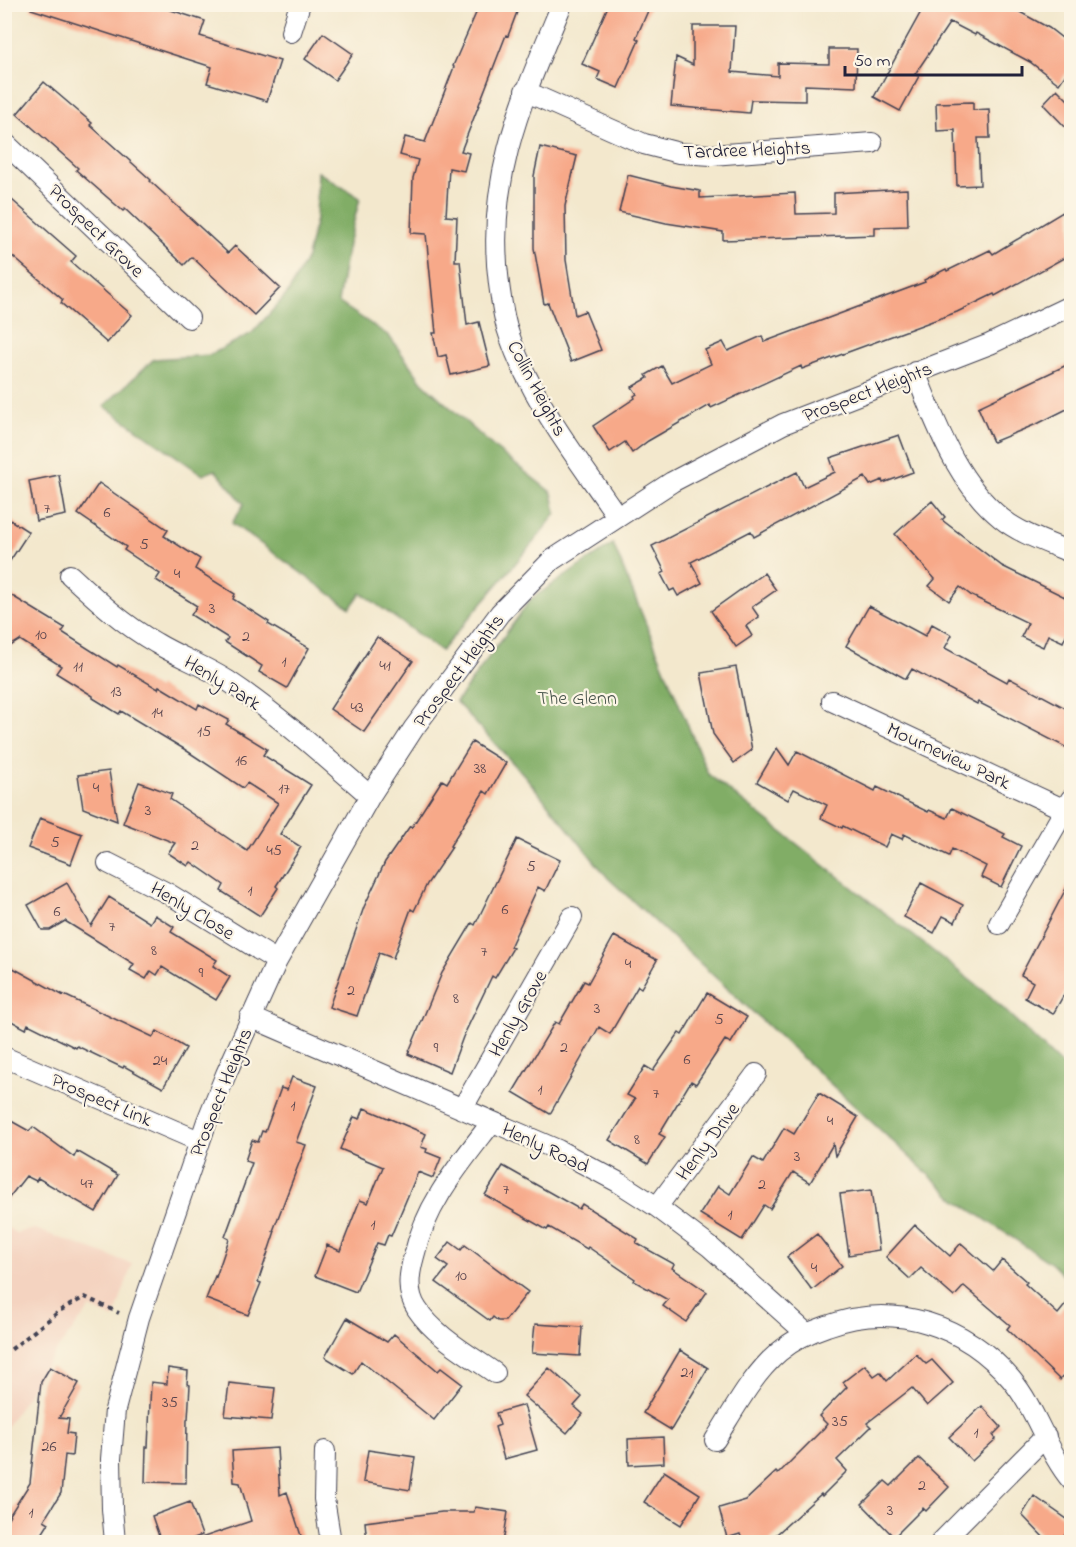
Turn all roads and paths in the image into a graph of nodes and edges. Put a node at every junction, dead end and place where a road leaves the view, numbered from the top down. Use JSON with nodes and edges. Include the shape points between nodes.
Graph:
{"nodes":[{"id":1,"x":562,"y":4,"type":"edge"},
{"id":2,"x":295,"y":6,"type":"edge"},
{"id":3,"x":291,"y":32,"type":"dead end"},
{"id":4,"x":525,"y":91,"type":"junction"},
{"id":5,"x":4,"y":142,"type":"edge"},
{"id":6,"x":872,"y":143,"type":"dead end"},
{"id":7,"x":1071,"y":305,"type":"edge"},
{"id":8,"x":189,"y":318,"type":"dead end"},
{"id":9,"x":915,"y":372,"type":"junction"},
{"id":10,"x":617,"y":516,"type":"junction"},
{"id":11,"x":1071,"y":553,"type":"edge"},
{"id":12,"x":70,"y":575,"type":"dead end"},
{"id":13,"x":832,"y":701,"type":"dead end"},
{"id":14,"x":370,"y":796,"type":"junction"},
{"id":15,"x":1068,"y":804,"type":"edge"},
{"id":16,"x":108,"y":863,"type":"dead end"},
{"id":17,"x":572,"y":917,"type":"dead end"},
{"id":18,"x":999,"y":924,"type":"dead end"},
{"id":19,"x":277,"y":961,"type":"junction"},
{"id":20,"x":250,"y":1017,"type":"junction"},
{"id":21,"x":4,"y":1057,"type":"edge"},
{"id":22,"x":756,"y":1074,"type":"dead end"},
{"id":23,"x":462,"y":1109,"type":"junction"},
{"id":24,"x":492,"y":1122,"type":"junction"},
{"id":25,"x":200,"y":1141,"type":"junction"},
{"id":26,"x":657,"y":1207,"type":"junction"},
{"id":27,"x":139,"y":1318,"type":"junction"},
{"id":28,"x":806,"y":1334,"type":"junction"},
{"id":29,"x":4,"y":1355,"type":"edge"},
{"id":30,"x":495,"y":1372,"type":"dead end"},
{"id":31,"x":1046,"y":1436,"type":"junction"},
{"id":32,"x":715,"y":1440,"type":"dead end"},
{"id":33,"x":325,"y":1452,"type":"dead end"},
{"id":34,"x":1071,"y":1481,"type":"edge"},
{"id":35,"x":116,"y":1542,"type":"edge"},
{"id":36,"x":331,"y":1542,"type":"edge"},
{"id":37,"x":941,"y":1542,"type":"edge"}],
"edges":[{"from":1,"to":4,"type":"street","name":"Collin Heights"},
{"from":2,"to":3,"type":"street"},
{"from":4,"to":6,"type":"street","name":"Tardree Heights","via":[[644,144],[679,153]]},
{"from":4,"to":10,"type":"street","name":"Collin Heights","via":[[505,155],[495,220],[497,270],[507,328],[546,410]]},
{"from":5,"to":8,"type":"street","name":"Prospect Grove"},
{"from":7,"to":9,"type":"street","name":"Prospect Heights","via":[[990,344]]},
{"from":9,"to":10,"type":"street","name":"Prospect Heights","via":[[783,424],[672,482]]},
{"from":9,"to":11,"type":"street","via":[[946,448],[974,492],[1002,520]]},
{"from":10,"to":14,"type":"street","name":"Prospect Heights","via":[[552,560],[500,613],[414,728]]},
{"from":12,"to":14,"type":"street","name":"Henly Park","via":[[140,634],[214,672],[252,698]]},
{"from":13,"to":15,"type":"street","name":"Mourneview Park"},
{"from":14,"to":19,"type":"street","name":"Prospect Heights"},
{"from":15,"to":18,"type":"street","name":"Mourneview Park"},
{"from":16,"to":19,"type":"street","name":"Henly Close","via":[[169,894]]},
{"from":17,"to":23,"type":"street","name":"Henly Grove"},
{"from":19,"to":20,"type":"street","name":"Prospect Heights"},
{"from":20,"to":23,"type":"street","name":"Henly Road"},
{"from":20,"to":25,"type":"street","name":"Prospect Heights"},
{"from":21,"to":25,"type":"street","name":"Prospect Link"},
{"from":22,"to":26,"type":"street","name":"Henly Drive"},
{"from":23,"to":24,"type":"street","name":"Henly Road"},
{"from":24,"to":26,"type":"street","name":"Henly Road","via":[[569,1156]]},
{"from":24,"to":30,"type":"street","via":[[431,1206],[417,1240],[409,1290],[416,1308],[430,1324]]},
{"from":25,"to":27,"type":"street","name":"Prospect Heights"},
{"from":26,"to":28,"type":"street","name":"Henly Road","via":[[710,1247]]},
{"from":27,"to":29,"type":"path","via":[[85,1297]]},
{"from":27,"to":35,"type":"street","name":"Prospect Heights","via":[[112,1427]]},
{"from":28,"to":31,"type":"street","via":[[842,1320],[871,1316],[900,1316],[931,1323],[965,1340],[998,1366],[1023,1395]]},
{"from":28,"to":32,"type":"street","via":[[770,1360]]},
{"from":31,"to":34,"type":"street"},
{"from":31,"to":37,"type":"street"},
{"from":33,"to":36,"type":"street","via":[[324,1499]]}]}
